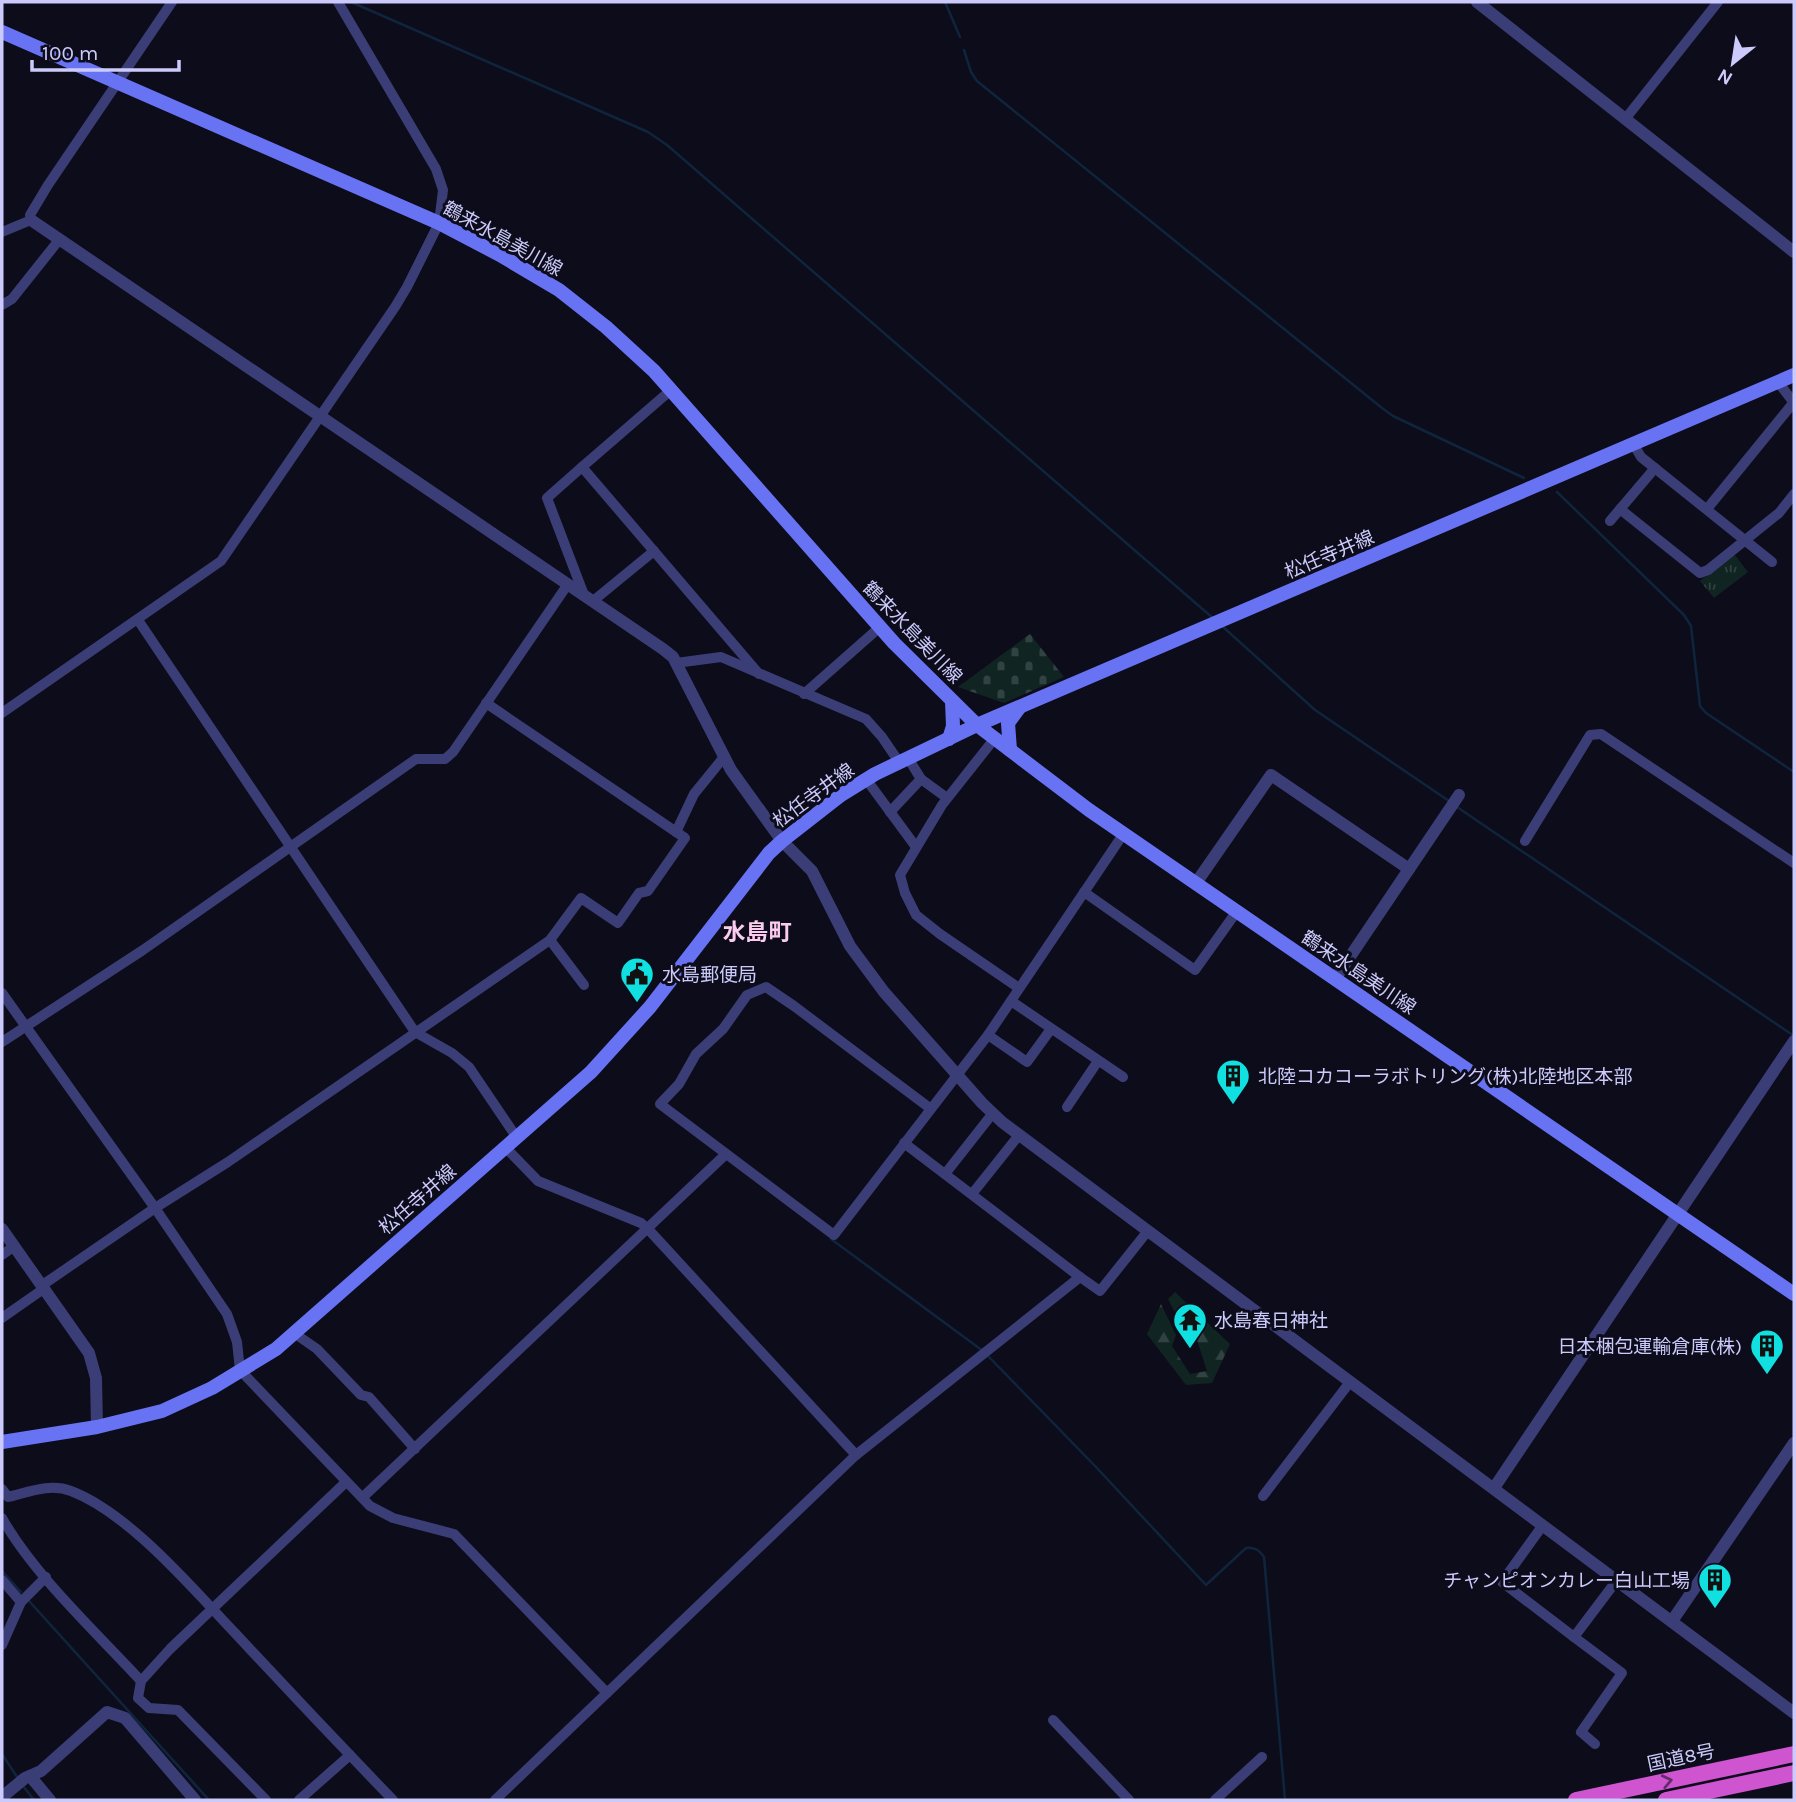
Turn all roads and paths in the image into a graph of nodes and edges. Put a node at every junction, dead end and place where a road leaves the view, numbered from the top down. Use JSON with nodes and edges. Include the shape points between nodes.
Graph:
{"nodes":[{"id":1,"x":172,"y":2,"type":"edge"},
{"id":2,"x":339,"y":2,"type":"edge"},
{"id":3,"x":1476,"y":2,"type":"edge"},
{"id":4,"x":1718,"y":2,"type":"edge"},
{"id":5,"x":2,"y":32,"type":"edge"},
{"id":6,"x":118,"y":83,"type":"junction"},
{"id":7,"x":1626,"y":118,"type":"junction"},
{"id":8,"x":31,"y":220,"type":"junction"},
{"id":9,"x":439,"y":223,"type":"junction"},
{"id":10,"x":2,"y":232,"type":"edge"},
{"id":11,"x":60,"y":240,"type":"junction"},
{"id":12,"x":1794,"y":252,"type":"edge"},
{"id":13,"x":2,"y":304,"type":"edge"},
{"id":14,"x":1794,"y":375,"type":"edge"},
{"id":15,"x":1778,"y":382,"type":"junction"},
{"id":16,"x":671,"y":390,"type":"junction"},
{"id":17,"x":1794,"y":402,"type":"edge"},
{"id":18,"x":321,"y":415,"type":"junction"},
{"id":19,"x":1634,"y":445,"type":"junction"},
{"id":20,"x":582,"y":467,"type":"junction"},
{"id":21,"x":1655,"y":468,"type":"junction"},
{"id":22,"x":1794,"y":494,"type":"edge"},
{"id":23,"x":1620,"y":509,"type":"junction"},
{"id":24,"x":1707,"y":509,"type":"junction"},
{"id":25,"x":1611,"y":521,"type":"dead end"},
{"id":26,"x":1746,"y":539,"type":"junction"},
{"id":27,"x":654,"y":551,"type":"junction"},
{"id":28,"x":1772,"y":562,"type":"dead end"},
{"id":29,"x":568,"y":584,"type":"junction"},
{"id":30,"x":589,"y":599,"type":"junction"},
{"id":31,"x":138,"y":620,"type":"junction"},
{"id":32,"x":880,"y":627,"type":"junction"},
{"id":33,"x":676,"y":663,"type":"junction"},
{"id":34,"x":759,"y":674,"type":"junction"},
{"id":35,"x":804,"y":694,"type":"junction"},
{"id":36,"x":952,"y":701,"type":"junction"},
{"id":37,"x":486,"y":703,"type":"junction"},
{"id":38,"x":1020,"y":707,"type":"junction"},
{"id":39,"x":2,"y":713,"type":"edge"},
{"id":40,"x":977,"y":725,"type":"junction"},
{"id":41,"x":995,"y":738,"type":"junction"},
{"id":42,"x":949,"y":739,"type":"junction"},
{"id":43,"x":1010,"y":750,"type":"junction"},
{"id":44,"x":724,"y":757,"type":"junction"},
{"id":45,"x":904,"y":760,"type":"junction"},
{"id":46,"x":866,"y":779,"type":"junction"},
{"id":47,"x":921,"y":779,"type":"junction"},
{"id":48,"x":947,"y":798,"type":"junction"},
{"id":49,"x":1456,"y":801,"type":"dead end"},
{"id":50,"x":890,"y":812,"type":"junction"},
{"id":51,"x":676,"y":832,"type":"junction"},
{"id":52,"x":1124,"y":834,"type":"junction"},
{"id":53,"x":782,"y":841,"type":"junction"},
{"id":54,"x":1525,"y":841,"type":"dead end"},
{"id":55,"x":290,"y":846,"type":"junction"},
{"id":56,"x":916,"y":847,"type":"junction"},
{"id":57,"x":1794,"y":863,"type":"edge"},
{"id":58,"x":1409,"y":869,"type":"junction"},
{"id":59,"x":1196,"y":883,"type":"junction"},
{"id":60,"x":1084,"y":892,"type":"junction"},
{"id":61,"x":1237,"y":911,"type":"junction"},
{"id":62,"x":551,"y":940,"type":"junction"},
{"id":63,"x":1335,"y":979,"type":"junction"},
{"id":64,"x":584,"y":985,"type":"dead end"},
{"id":65,"x":1019,"y":988,"type":"junction"},
{"id":66,"x":2,"y":993,"type":"edge"},
{"id":67,"x":1010,"y":1001,"type":"junction"},
{"id":68,"x":24,"y":1026,"type":"junction"},
{"id":69,"x":1051,"y":1028,"type":"junction"},
{"id":70,"x":415,"y":1032,"type":"junction"},
{"id":71,"x":988,"y":1035,"type":"junction"},
{"id":72,"x":2,"y":1042,"type":"edge"},
{"id":73,"x":1794,"y":1042,"type":"edge"},
{"id":74,"x":1098,"y":1060,"type":"junction"},
{"id":75,"x":957,"y":1075,"type":"junction"},
{"id":76,"x":1123,"y":1077,"type":"dead end"},
{"id":77,"x":1068,"y":1107,"type":"dead end"},
{"id":78,"x":931,"y":1109,"type":"junction"},
{"id":79,"x":993,"y":1113,"type":"junction"},
{"id":80,"x":1019,"y":1135,"type":"junction"},
{"id":81,"x":511,"y":1142,"type":"junction"},
{"id":82,"x":904,"y":1143,"type":"junction"},
{"id":83,"x":726,"y":1154,"type":"junction"},
{"id":84,"x":945,"y":1174,"type":"junction"},
{"id":85,"x":972,"y":1195,"type":"junction"},
{"id":86,"x":155,"y":1208,"type":"junction"},
{"id":87,"x":1677,"y":1213,"type":"junction"},
{"id":88,"x":648,"y":1229,"type":"junction"},
{"id":89,"x":2,"y":1230,"type":"edge"},
{"id":90,"x":1147,"y":1232,"type":"junction"},
{"id":91,"x":7,"y":1251,"type":"edge"},
{"id":92,"x":1080,"y":1277,"type":"junction"},
{"id":93,"x":42,"y":1288,"type":"junction"},
{"id":94,"x":1794,"y":1294,"type":"edge"},
{"id":95,"x":2,"y":1318,"type":"edge"},
{"id":96,"x":294,"y":1333,"type":"junction"},
{"id":97,"x":240,"y":1370,"type":"junction"},
{"id":98,"x":1350,"y":1382,"type":"junction"},
{"id":99,"x":97,"y":1427,"type":"junction"},
{"id":100,"x":2,"y":1441,"type":"edge"},
{"id":101,"x":1794,"y":1443,"type":"edge"},
{"id":102,"x":415,"y":1449,"type":"junction"},
{"id":103,"x":856,"y":1455,"type":"junction"},
{"id":104,"x":346,"y":1482,"type":"junction"},
{"id":105,"x":1494,"y":1488,"type":"junction"},
{"id":106,"x":5,"y":1493,"type":"edge"},
{"id":107,"x":1263,"y":1496,"type":"dead end"},
{"id":108,"x":363,"y":1497,"type":"junction"},
{"id":109,"x":2,"y":1507,"type":"edge"},
{"id":110,"x":2,"y":1518,"type":"edge"},
{"id":111,"x":1543,"y":1525,"type":"junction"},
{"id":112,"x":46,"y":1577,"type":"junction"},
{"id":113,"x":2,"y":1580,"type":"edge"},
{"id":114,"x":1617,"y":1580,"type":"junction"},
{"id":115,"x":21,"y":1602,"type":"junction"},
{"id":116,"x":212,"y":1609,"type":"junction"},
{"id":117,"x":1672,"y":1621,"type":"junction"},
{"id":118,"x":1574,"y":1637,"type":"junction"},
{"id":119,"x":2,"y":1645,"type":"edge"},
{"id":120,"x":141,"y":1682,"type":"junction"},
{"id":121,"x":607,"y":1693,"type":"junction"},
{"id":122,"x":1794,"y":1713,"type":"edge"},
{"id":123,"x":1054,"y":1720,"type":"dead end"},
{"id":124,"x":1595,"y":1744,"type":"dead end"},
{"id":125,"x":1794,"y":1754,"type":"edge"},
{"id":126,"x":349,"y":1755,"type":"junction"},
{"id":127,"x":1262,"y":1757,"type":"dead end"},
{"id":128,"x":1794,"y":1773,"type":"edge"},
{"id":129,"x":24,"y":1780,"type":"junction"},
{"id":130,"x":2,"y":1797,"type":"edge"},
{"id":131,"x":50,"y":1800,"type":"edge"},
{"id":132,"x":195,"y":1800,"type":"edge"},
{"id":133,"x":266,"y":1800,"type":"edge"},
{"id":134,"x":299,"y":1800,"type":"edge"},
{"id":135,"x":393,"y":1800,"type":"edge"},
{"id":136,"x":495,"y":1800,"type":"edge"},
{"id":137,"x":1129,"y":1800,"type":"edge"},
{"id":138,"x":1215,"y":1800,"type":"edge"},
{"id":139,"x":1576,"y":1800,"type":"edge"},
{"id":140,"x":1671,"y":1800,"type":"edge"}],
"edges":[{"from":1,"to":6,"type":"street"},
{"from":2,"to":9,"type":"street","via":[[436,169],[443,190]]},
{"from":3,"to":7,"type":"street"},
{"from":4,"to":7,"type":"street"},
{"from":5,"to":6,"type":"main road","name":"鶴来水島美川線"},
{"from":6,"to":8,"type":"street","via":[[48,185]]},
{"from":6,"to":9,"type":"main road","name":"鶴来水島美川線"},
{"from":7,"to":12,"type":"street"},
{"from":8,"to":10,"type":"street"},
{"from":8,"to":11,"type":"street"},
{"from":9,"to":16,"type":"main road","name":"鶴来水島美川線","via":[[559,290],[606,327]]},
{"from":9,"to":18,"type":"street","via":[[395,307]]},
{"from":11,"to":13,"type":"street","via":[[12,299]]},
{"from":11,"to":18,"type":"street"},
{"from":14,"to":15,"type":"main road","name":"松任寺井線"},
{"from":15,"to":17,"type":"street"},
{"from":15,"to":19,"type":"main road","name":"松任寺井線"},
{"from":16,"to":20,"type":"street"},
{"from":16,"to":32,"type":"main road","name":"鶴来水島美川線"},
{"from":17,"to":24,"type":"street"},
{"from":18,"to":29,"type":"street"},
{"from":18,"to":31,"type":"street","via":[[221,561]]},
{"from":19,"to":21,"type":"street"},
{"from":19,"to":38,"type":"main road","name":"松任寺井線"},
{"from":20,"to":27,"type":"street"},
{"from":20,"to":30,"type":"street","via":[[547,498]]},
{"from":21,"to":23,"type":"street"},
{"from":21,"to":24,"type":"street"},
{"from":22,"to":26,"type":"street","via":[[1779,513]]},
{"from":23,"to":25,"type":"street"},
{"from":23,"to":26,"type":"street","via":[[1700,573]]},
{"from":24,"to":26,"type":"street"},
{"from":26,"to":28,"type":"street"},
{"from":27,"to":30,"type":"street"},
{"from":27,"to":34,"type":"street"},
{"from":29,"to":30,"type":"street"},
{"from":29,"to":37,"type":"street"},
{"from":30,"to":33,"type":"street","via":[[663,649]]},
{"from":31,"to":39,"type":"street"},
{"from":31,"to":55,"type":"street"},
{"from":32,"to":35,"type":"street"},
{"from":32,"to":36,"type":"main road","name":"鶴来水島美川線"},
{"from":33,"to":34,"type":"street","via":[[721,657]]},
{"from":33,"to":44,"type":"street"},
{"from":34,"to":35,"type":"street"},
{"from":35,"to":45,"type":"street","via":[[866,719]]},
{"from":36,"to":40,"type":"main road","name":"鶴来水島美川線"},
{"from":36,"to":42,"type":"main road"},
{"from":37,"to":51,"type":"street"},
{"from":37,"to":55,"type":"street","via":[[445,759],[416,759]]},
{"from":38,"to":40,"type":"main road","name":"松任寺井線"},
{"from":38,"to":43,"type":"main road","via":[[1008,723]]},
{"from":40,"to":41,"type":"main road","name":"鶴来水島美川線"},
{"from":40,"to":42,"type":"main road","name":"松任寺井線"},
{"from":41,"to":43,"type":"main road","name":"鶴来水島美川線"},
{"from":41,"to":48,"type":"street"},
{"from":42,"to":45,"type":"main road","name":"松任寺井線"},
{"from":43,"to":52,"type":"main road","name":"鶴来水島美川線"},
{"from":44,"to":51,"type":"street","via":[[694,794]]},
{"from":44,"to":53,"type":"street"},
{"from":45,"to":46,"type":"main road","name":"松任寺井線"},
{"from":45,"to":47,"type":"street"},
{"from":46,"to":50,"type":"street"},
{"from":46,"to":53,"type":"main road","name":"松任寺井線"},
{"from":47,"to":48,"type":"street"},
{"from":47,"to":50,"type":"street"},
{"from":48,"to":56,"type":"street"},
{"from":49,"to":58,"type":"street"},
{"from":50,"to":56,"type":"street"},
{"from":51,"to":62,"type":"street","via":[[685,838],[648,891],[639,893],[618,923],[581,898]]},
{"from":52,"to":59,"type":"main road","name":"鶴来水島美川線"},
{"from":52,"to":60,"type":"street"},
{"from":53,"to":75,"type":"street","via":[[812,871],[843,935],[877,983]]},
{"from":53,"to":81,"type":"main road","name":"松任寺井線","via":[[650,1007],[591,1072]]},
{"from":54,"to":57,"type":"street","via":[[1590,735],[1601,734]]},
{"from":55,"to":68,"type":"street","via":[[143,950]]},
{"from":55,"to":70,"type":"street"},
{"from":56,"to":65,"type":"street","via":[[900,875],[916,915]]},
{"from":58,"to":59,"type":"street","via":[[1271,775]]},
{"from":58,"to":63,"type":"street"},
{"from":59,"to":61,"type":"main road","name":"鶴来水島美川線"},
{"from":60,"to":61,"type":"street","via":[[1195,970]]},
{"from":60,"to":65,"type":"street"},
{"from":61,"to":63,"type":"main road","name":"鶴来水島美川線"},
{"from":62,"to":64,"type":"street"},
{"from":62,"to":70,"type":"street"},
{"from":63,"to":87,"type":"main road","name":"鶴来水島美川線"},
{"from":65,"to":67,"type":"street"},
{"from":66,"to":68,"type":"street"},
{"from":67,"to":69,"type":"street"},
{"from":67,"to":71,"type":"street"},
{"from":68,"to":72,"type":"street"},
{"from":68,"to":86,"type":"street"},
{"from":69,"to":71,"type":"street","via":[[1027,1062]]},
{"from":69,"to":74,"type":"street"},
{"from":70,"to":81,"type":"street","via":[[469,1067]]},
{"from":70,"to":86,"type":"street"},
{"from":71,"to":75,"type":"street"},
{"from":73,"to":87,"type":"street"},
{"from":74,"to":76,"type":"street"},
{"from":74,"to":77,"type":"street"},
{"from":75,"to":78,"type":"street"},
{"from":75,"to":79,"type":"street"},
{"from":78,"to":82,"type":"street"},
{"from":78,"to":83,"type":"street","via":[[766,987],[747,995],[660,1104]]},
{"from":79,"to":80,"type":"street"},
{"from":79,"to":84,"type":"street"},
{"from":80,"to":85,"type":"street"},
{"from":80,"to":90,"type":"street"},
{"from":81,"to":88,"type":"street","via":[[538,1181]]},
{"from":81,"to":96,"type":"main road","name":"松任寺井線"},
{"from":82,"to":83,"type":"street","via":[[834,1235]]},
{"from":82,"to":84,"type":"street"},
{"from":83,"to":88,"type":"street"},
{"from":84,"to":85,"type":"street"},
{"from":85,"to":92,"type":"street"},
{"from":86,"to":93,"type":"street"},
{"from":86,"to":97,"type":"street","via":[[227,1314]]},
{"from":87,"to":94,"type":"main road","name":"鶴来水島美川線"},
{"from":87,"to":105,"type":"street"},
{"from":88,"to":102,"type":"street"},
{"from":88,"to":103,"type":"street"},
{"from":89,"to":91,"type":"street"},
{"from":90,"to":92,"type":"street","via":[[1100,1291]]},
{"from":90,"to":98,"type":"street"},
{"from":91,"to":93,"type":"street"},
{"from":92,"to":103,"type":"street"},
{"from":93,"to":95,"type":"street"},
{"from":93,"to":99,"type":"street","via":[[89,1353],[96,1378]]},
{"from":96,"to":97,"type":"main road","name":"松任寺井線"},
{"from":96,"to":102,"type":"street","via":[[317,1349],[360,1395],[369,1397]]},
{"from":97,"to":99,"type":"main road","name":"松任寺井線","via":[[162,1411]]},
{"from":97,"to":104,"type":"street"},
{"from":98,"to":105,"type":"street"},
{"from":98,"to":107,"type":"street"},
{"from":99,"to":100,"type":"main road","name":"松任寺井線"},
{"from":101,"to":117,"type":"street"},
{"from":102,"to":108,"type":"street"},
{"from":103,"to":121,"type":"street"},
{"from":104,"to":108,"type":"street"},
{"from":104,"to":116,"type":"street"},
{"from":105,"to":111,"type":"street"},
{"from":106,"to":109,"type":"street"},
{"from":106,"to":116,"type":"street","via":[[50,1487],[94,1502],[156,1552]]},
{"from":108,"to":121,"type":"street","via":[[382,1513],[454,1534]]},
{"from":110,"to":112,"type":"street"},
{"from":111,"to":114,"type":"street"},
{"from":111,"to":118,"type":"street","via":[[1502,1582]]},
{"from":112,"to":115,"type":"street"},
{"from":112,"to":120,"type":"street"},
{"from":113,"to":115,"type":"street"},
{"from":114,"to":117,"type":"street"},
{"from":114,"to":118,"type":"street"},
{"from":115,"to":119,"type":"street"},
{"from":116,"to":120,"type":"street"},
{"from":116,"to":126,"type":"street"},
{"from":117,"to":122,"type":"street"},
{"from":118,"to":124,"type":"street","via":[[1622,1673],[1581,1732]]},
{"from":120,"to":133,"type":"street","via":[[138,1698],[149,1709],[178,1710]]},
{"from":121,"to":136,"type":"street"},
{"from":123,"to":137,"type":"street"},
{"from":139,"to":125,"type":"highway","name":"国道8号","one_way":true},
{"from":126,"to":134,"type":"street"},
{"from":126,"to":135,"type":"street"},
{"from":127,"to":138,"type":"street"},
{"from":128,"to":140,"type":"highway","name":"国道8号"},
{"from":129,"to":130,"type":"street"},
{"from":129,"to":131,"type":"street"},
{"from":129,"to":132,"type":"street","via":[[41,1771],[107,1712],[125,1718]]}]}
